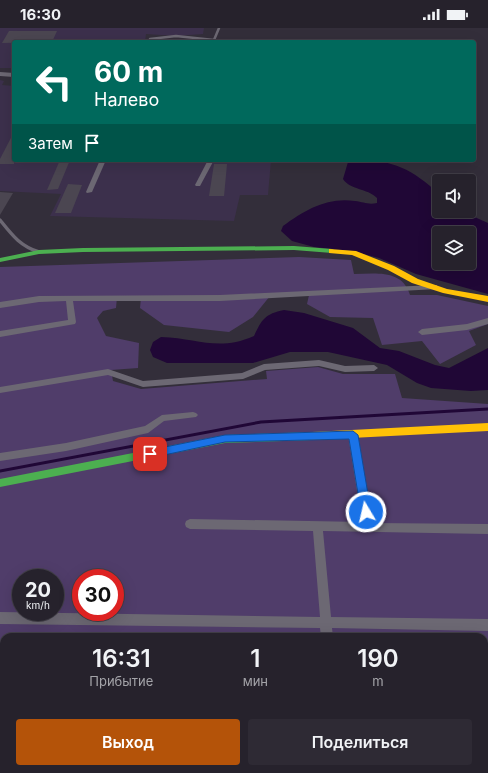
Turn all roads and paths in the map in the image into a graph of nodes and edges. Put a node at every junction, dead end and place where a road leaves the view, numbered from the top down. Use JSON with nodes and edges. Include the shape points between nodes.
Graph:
{"nodes":[{"id":1,"x":219,"y":28,"type":"edge"},
{"id":2,"x":150,"y":40,"type":"edge"},
{"id":3,"x":214,"y":40,"type":"edge"},
{"id":4,"x":214,"y":40,"type":"edge"},
{"id":5,"x":0,"y":74,"type":"edge"},
{"id":6,"x":12,"y":74,"type":"edge"},
{"id":7,"x":102,"y":162,"type":"edge"},
{"id":8,"x":210,"y":162,"type":"edge"},
{"id":9,"x":198,"y":185,"type":"dead end"},
{"id":10,"x":89,"y":192,"type":"dead end"},
{"id":11,"x":0,"y":220,"type":"edge"},
{"id":12,"x":39,"y":252,"type":"junction"},
{"id":13,"x":0,"y":260,"type":"edge"},
{"id":14,"x":434,"y":287,"type":"junction"},
{"id":15,"x":69,"y":298,"type":"junction"},
{"id":16,"x":488,"y":299,"type":"edge"},
{"id":17,"x":0,"y":305,"type":"edge"},
{"id":18,"x":488,"y":321,"type":"edge"},
{"id":19,"x":422,"y":332,"type":"dead end"},
{"id":20,"x":0,"y":334,"type":"edge"},
{"id":21,"x":374,"y":368,"type":"dead end"},
{"id":22,"x":0,"y":390,"type":"edge"},
{"id":23,"x":193,"y":414,"type":"dead end"},
{"id":24,"x":488,"y":427,"type":"edge"},
{"id":25,"x":353,"y":435,"type":"junction"},
{"id":26,"x":0,"y":457,"type":"edge"},
{"id":27,"x":0,"y":483,"type":"edge"},
{"id":28,"x":190,"y":524,"type":"dead end"},
{"id":29,"x":318,"y":528,"type":"junction"},
{"id":30,"x":368,"y":528,"type":"junction"},
{"id":31,"x":488,"y":528,"type":"edge"},
{"id":32,"x":0,"y":618,"type":"edge"},
{"id":33,"x":326,"y":623,"type":"junction"},
{"id":34,"x":488,"y":624,"type":"edge"},
{"id":35,"x":327,"y":633,"type":"edge"}],
"edges":[{"from":1,"to":3,"type":"lane"},
{"from":2,"to":4,"type":"lane","via":[[176,36]]},
{"from":5,"to":6,"type":"street"},
{"from":7,"to":10,"type":"street"},
{"from":8,"to":9,"type":"street"},
{"from":11,"to":12,"type":"lane","via":[[17,241]]},
{"from":12,"to":13,"type":"street"},
{"from":12,"to":14,"type":"street","via":[[271,248],[341,252],[365,257],[415,281]]},
{"from":14,"to":15,"type":"street","via":[[220,298]]},
{"from":14,"to":16,"type":"street"},
{"from":15,"to":17,"type":"street","via":[[39,299]]},
{"from":15,"to":20,"type":"street","via":[[72,322]]},
{"from":18,"to":19,"type":"street","via":[[467,327]]},
{"from":21,"to":22,"type":"street","via":[[345,369],[319,363],[272,366],[242,376],[143,384],[108,372]]},
{"from":23,"to":26,"type":"street","via":[[162,418],[148,429],[66,447]]},
{"from":24,"to":25,"type":"street"},
{"from":25,"to":27,"type":"street","via":[[225,438]]},
{"from":25,"to":30,"type":"street"},
{"from":28,"to":29,"type":"street"},
{"from":29,"to":30,"type":"street"},
{"from":29,"to":33,"type":"street"},
{"from":30,"to":31,"type":"street"},
{"from":32,"to":33,"type":"street"},
{"from":33,"to":34,"type":"street"},
{"from":33,"to":35,"type":"street"}]}
